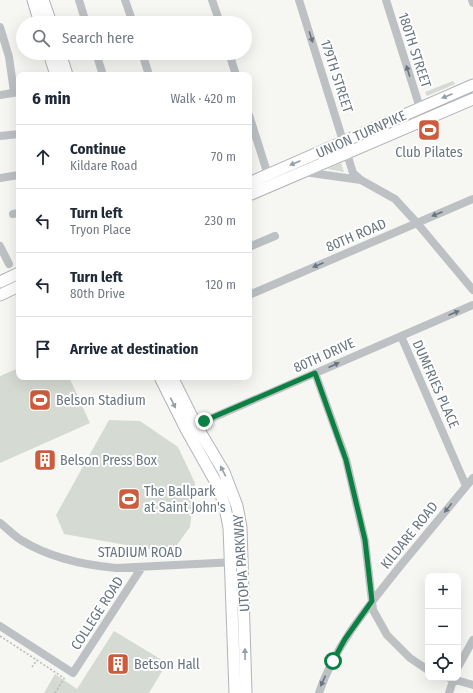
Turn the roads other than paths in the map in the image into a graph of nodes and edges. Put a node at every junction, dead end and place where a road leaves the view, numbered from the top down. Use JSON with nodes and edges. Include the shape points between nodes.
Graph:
{"nodes":[{"id":1,"x":33,"y":0,"type":"edge"},
{"id":2,"x":44,"y":0,"type":"edge"},
{"id":3,"x":79,"y":0,"type":"edge"},
{"id":4,"x":125,"y":0,"type":"edge"},
{"id":5,"x":212,"y":0,"type":"edge"},
{"id":6,"x":299,"y":0,"type":"edge"},
{"id":7,"x":386,"y":0,"type":"edge"},
{"id":8,"x":38,"y":16,"type":"edge"},
{"id":9,"x":49,"y":16,"type":"edge"},
{"id":10,"x":84,"y":16,"type":"edge"},
{"id":11,"x":131,"y":16,"type":"edge"},
{"id":12,"x":218,"y":16,"type":"edge"},
{"id":13,"x":0,"y":27,"type":"edge"},
{"id":14,"x":51,"y":60,"type":"edge"},
{"id":15,"x":62,"y":60,"type":"edge"},
{"id":16,"x":98,"y":60,"type":"edge"},
{"id":17,"x":144,"y":60,"type":"edge"},
{"id":18,"x":231,"y":60,"type":"edge"},
{"id":19,"x":55,"y":72,"type":"edge"},
{"id":20,"x":66,"y":72,"type":"edge"},
{"id":21,"x":102,"y":72,"type":"edge"},
{"id":22,"x":148,"y":72,"type":"edge"},
{"id":23,"x":235,"y":72,"type":"edge"},
{"id":24,"x":473,"y":85,"type":"edge"},
{"id":25,"x":16,"y":88,"type":"edge"},
{"id":26,"x":16,"y":92,"type":"edge"},
{"id":27,"x":0,"y":95,"type":"edge"},
{"id":28,"x":473,"y":99,"type":"edge"},
{"id":29,"x":420,"y":108,"type":"junction"},
{"id":30,"x":252,"y":124,"type":"edge"},
{"id":31,"x":16,"y":134,"type":"edge"},
{"id":32,"x":0,"y":136,"type":"edge"},
{"id":33,"x":344,"y":141,"type":"junction"},
{"id":34,"x":347,"y":152,"type":"junction"},
{"id":35,"x":304,"y":172,"type":"junction"},
{"id":36,"x":16,"y":175,"type":"edge"},
{"id":37,"x":268,"y":175,"type":"junction"},
{"id":38,"x":0,"y":178,"type":"edge"},
{"id":39,"x":362,"y":180,"type":"junction"},
{"id":40,"x":252,"y":182,"type":"edge"},
{"id":41,"x":252,"y":195,"type":"edge"},
{"id":42,"x":473,"y":199,"type":"edge"},
{"id":43,"x":417,"y":223,"type":"junction"},
{"id":44,"x":275,"y":236,"type":"dead end"},
{"id":45,"x":0,"y":246,"type":"edge"},
{"id":46,"x":252,"y":246,"type":"edge"},
{"id":47,"x":5,"y":260,"type":"edge"},
{"id":48,"x":16,"y":274,"type":"edge"},
{"id":49,"x":0,"y":282,"type":"edge"},
{"id":50,"x":16,"y":287,"type":"edge"},
{"id":51,"x":473,"y":290,"type":"edge"},
{"id":52,"x":252,"y":294,"type":"edge"},
{"id":53,"x":0,"y":295,"type":"edge"},
{"id":54,"x":473,"y":305,"type":"edge"},
{"id":55,"x":401,"y":336,"type":"junction"},
{"id":56,"x":315,"y":373,"type":"junction"},
{"id":57,"x":162,"y":380,"type":"edge"},
{"id":58,"x":173,"y":380,"type":"edge"},
{"id":59,"x":191,"y":427,"type":"junction"},
{"id":60,"x":473,"y":478,"type":"edge"},
{"id":61,"x":466,"y":486,"type":"junction"},
{"id":62,"x":0,"y":523,"type":"edge"},
{"id":63,"x":243,"y":562,"type":"junction"},
{"id":64,"x":230,"y":563,"type":"junction"},
{"id":65,"x":142,"y":567,"type":"junction"},
{"id":66,"x":372,"y":601,"type":"junction"},
{"id":67,"x":0,"y":626,"type":"edge"},
{"id":68,"x":473,"y":640,"type":"edge"},
{"id":69,"x":461,"y":662,"type":"edge"},
{"id":70,"x":425,"y":668,"type":"edge"},
{"id":71,"x":452,"y":681,"type":"edge"},
{"id":72,"x":459,"y":681,"type":"edge"},
{"id":73,"x":473,"y":685,"type":"edge"},
{"id":74,"x":235,"y":693,"type":"edge"},
{"id":75,"x":246,"y":693,"type":"edge"},
{"id":76,"x":319,"y":693,"type":"edge"},
{"id":77,"x":449,"y":693,"type":"edge"}],
"edges":[{"from":1,"to":8,"type":"main road"},
{"from":2,"to":9,"type":"main road"},
{"from":3,"to":10,"type":"street"},
{"from":4,"to":11,"type":"street"},
{"from":5,"to":12,"type":"street"},
{"from":6,"to":33,"type":"street","name":"179TH STREET","one_way":true},
{"from":29,"to":7,"type":"street","name":"180TH STREET","one_way":true},
{"from":13,"to":25,"type":"street"},
{"from":14,"to":19,"type":"main road"},
{"from":15,"to":20,"type":"main road"},
{"from":16,"to":21,"type":"street"},
{"from":17,"to":22,"type":"street"},
{"from":18,"to":23,"type":"street"},
{"from":24,"to":29,"type":"main road","name":"UNION TURNPIKE","one_way":true},
{"from":26,"to":27,"type":"street"},
{"from":28,"to":34,"type":"main road","name":"UNION TURNPIKE"},
{"from":29,"to":33,"type":"main road","name":"UNION TURNPIKE"},
{"from":30,"to":37,"type":"street"},
{"from":31,"to":32,"type":"street"},
{"from":33,"to":34,"type":"street","name":"179TH STREET"},
{"from":33,"to":37,"type":"main road","name":"UNION TURNPIKE","one_way":true},
{"from":34,"to":35,"type":"main road","name":"UNION TURNPIKE"},
{"from":34,"to":39,"type":"street","name":"179TH STREET","via":[[353,173]]},
{"from":35,"to":39,"type":"street"},
{"from":35,"to":41,"type":"main road","name":"UNION TURNPIKE"},
{"from":36,"to":38,"type":"street"},
{"from":37,"to":40,"type":"main road","name":"UNION TURNPIKE"},
{"from":39,"to":43,"type":"street","via":[[396,200]]},
{"from":42,"to":43,"type":"street","name":"80TH ROAD","one_way":true},
{"from":43,"to":51,"type":"street"},
{"from":43,"to":52,"type":"street","name":"80TH ROAD","one_way":true},
{"from":44,"to":46,"type":"street"},
{"from":45,"to":47,"type":"street"},
{"from":48,"to":49,"type":"main road"},
{"from":50,"to":53,"type":"main road"},
{"from":55,"to":54,"type":"street","name":"80TH DRIVE","one_way":true},
{"from":56,"to":55,"type":"street","name":"80TH DRIVE","one_way":true},
{"from":55,"to":61,"type":"street","name":"DUMFRIES PLACE"},
{"from":56,"to":59,"type":"street","name":"80TH DRIVE"},
{"from":56,"to":66,"type":"street","via":[[346,460],[365,540]]},
{"from":57,"to":59,"type":"main road","name":"UTOPIA PARKWAY","one_way":true},
{"from":58,"to":59,"type":"main road","name":"UTOPIA PARKWAY"},
{"from":63,"to":59,"type":"main road","name":"UTOPIA PARKWAY","one_way":true,"via":[[237,506],[224,472]]},
{"from":59,"to":64,"type":"main road","name":"UTOPIA PARKWAY","via":[[225,507],[229,528]]},
{"from":60,"to":61,"type":"street","name":"KILDARE ROAD"},
{"from":61,"to":66,"type":"street","name":"KILDARE ROAD","one_way":true},
{"from":62,"to":65,"type":"street","name":"STADIUM ROAD","via":[[21,540],[63,560],[116,568]]},
{"from":63,"to":64,"type":"street","name":"STADIUM ROAD"},
{"from":75,"to":63,"type":"main road","name":"UTOPIA PARKWAY","one_way":true},
{"from":64,"to":65,"type":"street","name":"STADIUM ROAD"},
{"from":64,"to":74,"type":"main road","name":"UTOPIA PARKWAY"},
{"from":65,"to":67,"type":"street","name":"COLLEGE ROAD","via":[[71,671]]},
{"from":66,"to":70,"type":"street","via":[[375,614],[388,635],[410,658]]},
{"from":66,"to":76,"type":"street","name":"KILDARE ROAD","one_way":true,"via":[[342,645]]},
{"from":68,"to":69,"type":"street"},
{"from":71,"to":77,"type":"street"},
{"from":72,"to":73,"type":"street"}]}
